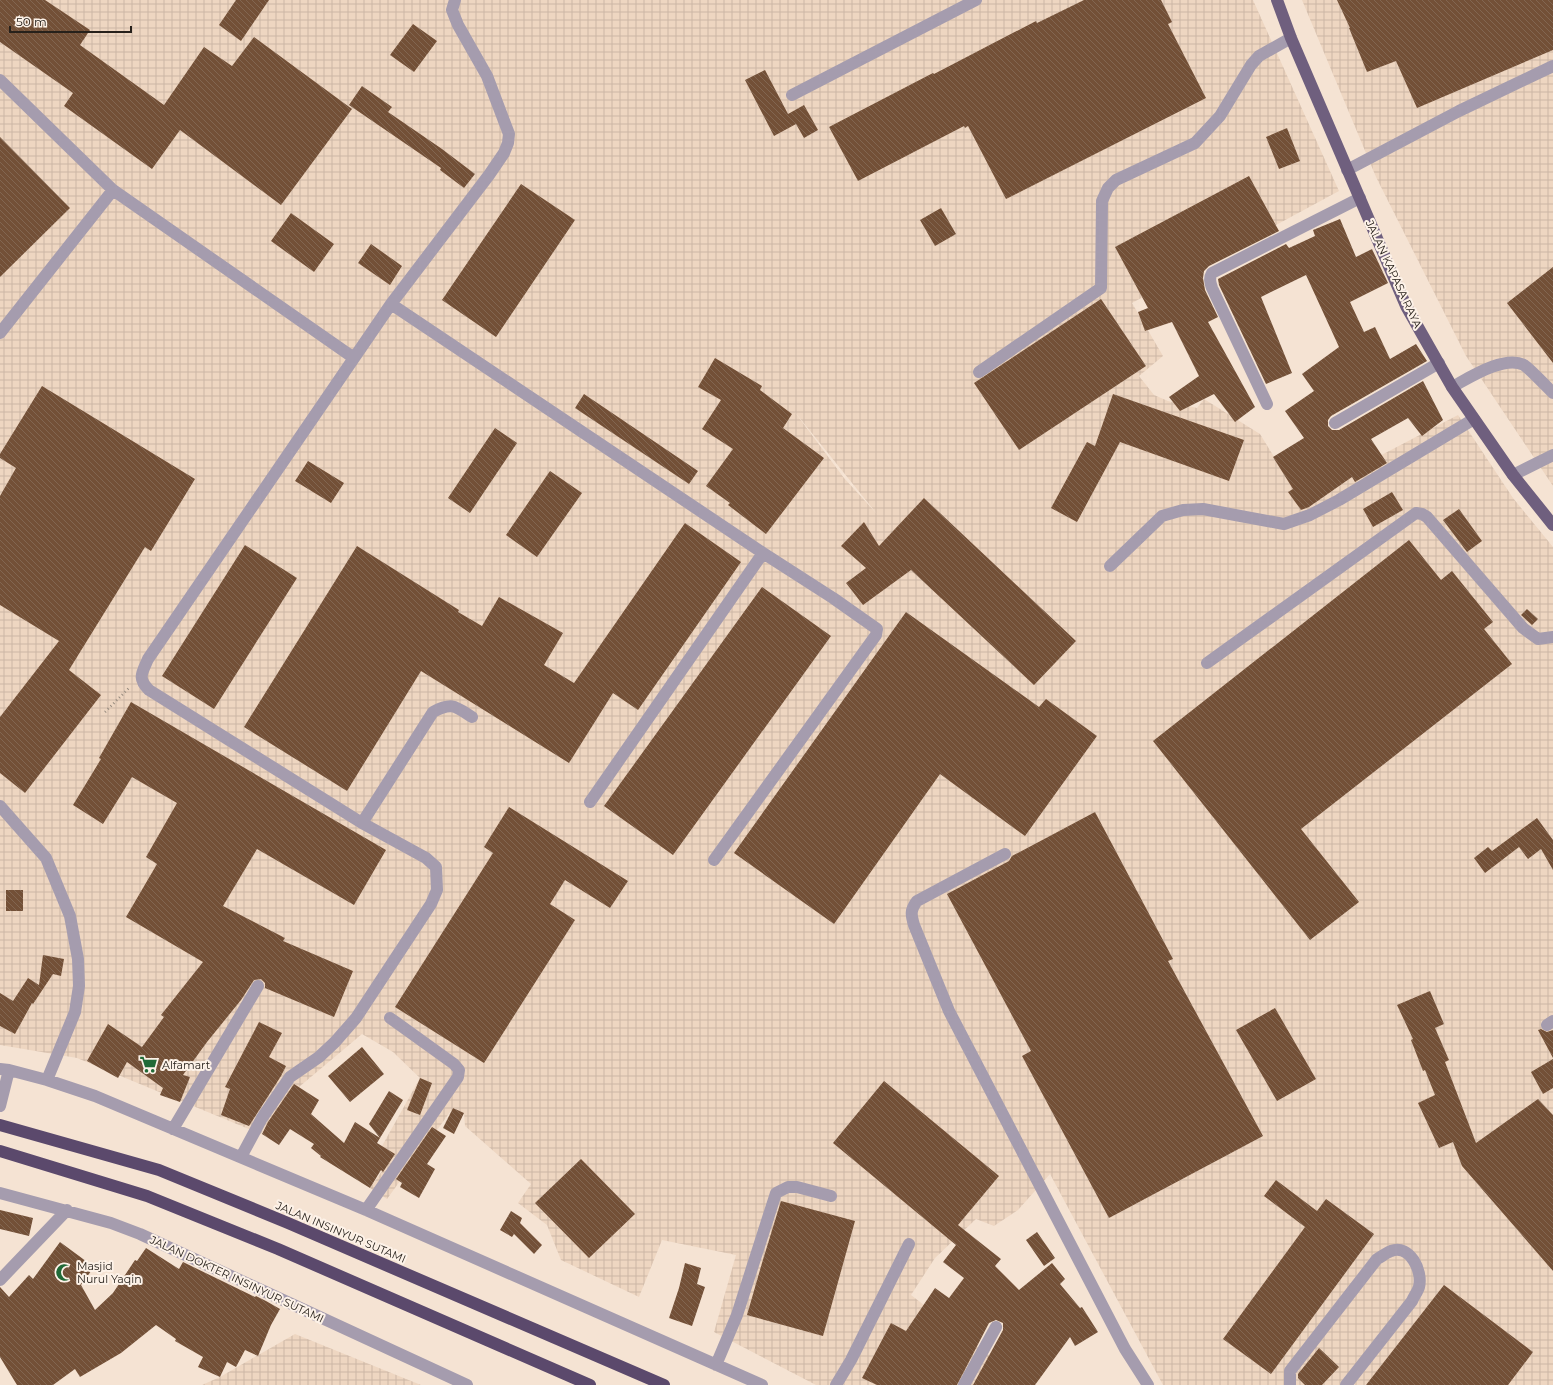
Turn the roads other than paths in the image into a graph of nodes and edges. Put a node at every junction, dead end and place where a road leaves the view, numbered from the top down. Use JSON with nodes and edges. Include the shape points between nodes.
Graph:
{"nodes":[{"id":1,"x":455,"y":0,"type":"edge"},
{"id":2,"x":976,"y":0,"type":"edge"},
{"id":3,"x":1277,"y":0,"type":"edge"},
{"id":4,"x":1291,"y":38,"type":"junction"},
{"id":5,"x":1553,"y":66,"type":"edge"},
{"id":6,"x":0,"y":80,"type":"edge"},
{"id":7,"x":792,"y":95,"type":"dead end"},
{"id":8,"x":1347,"y":170,"type":"junction"},
{"id":9,"x":113,"y":190,"type":"junction"},
{"id":10,"x":1360,"y":198,"type":"junction"},
{"id":11,"x":392,"y":304,"type":"junction"},
{"id":12,"x":0,"y":333,"type":"edge"},
{"id":13,"x":354,"y":358,"type":"junction"},
{"id":14,"x":1439,"y":363,"type":"junction"},
{"id":15,"x":979,"y":372,"type":"dead end"},
{"id":16,"x":1452,"y":387,"type":"junction"},
{"id":17,"x":1553,"y":393,"type":"edge"},
{"id":18,"x":1267,"y":404,"type":"dead end"},
{"id":19,"x":1474,"y":419,"type":"junction"},
{"id":20,"x":1335,"y":423,"type":"dead end"},
{"id":21,"x":1553,"y":455,"type":"edge"},
{"id":22,"x":1513,"y":475,"type":"junction"},
{"id":23,"x":1553,"y":525,"type":"edge"},
{"id":24,"x":763,"y":553,"type":"junction"},
{"id":25,"x":1110,"y":566,"type":"dead end"},
{"id":26,"x":1553,"y":637,"type":"edge"},
{"id":27,"x":1207,"y":662,"type":"dead end"},
{"id":28,"x":472,"y":717,"type":"dead end"},
{"id":29,"x":590,"y":802,"type":"dead end"},
{"id":30,"x":0,"y":806,"type":"edge"},
{"id":31,"x":362,"y":823,"type":"junction"},
{"id":32,"x":1005,"y":854,"type":"dead end"},
{"id":33,"x":714,"y":860,"type":"dead end"},
{"id":34,"x":258,"y":986,"type":"dead end"},
{"id":35,"x":390,"y":1018,"type":"dead end"},
{"id":36,"x":5,"y":1069,"type":"edge"},
{"id":37,"x":47,"y":1080,"type":"junction"},
{"id":38,"x":0,"y":1106,"type":"edge"},
{"id":39,"x":0,"y":1125,"type":"edge"},
{"id":40,"x":173,"y":1129,"type":"junction"},
{"id":41,"x":0,"y":1151,"type":"edge"},
{"id":42,"x":241,"y":1157,"type":"junction"},
{"id":43,"x":0,"y":1193,"type":"edge"},
{"id":44,"x":831,"y":1196,"type":"dead end"},
{"id":45,"x":66,"y":1210,"type":"junction"},
{"id":46,"x":366,"y":1210,"type":"junction"},
{"id":47,"x":909,"y":1244,"type":"dead end"},
{"id":48,"x":0,"y":1280,"type":"edge"},
{"id":49,"x":996,"y":1326,"type":"dead end"},
{"id":50,"x":716,"y":1365,"type":"junction"},
{"id":51,"x":467,"y":1385,"type":"edge"},
{"id":52,"x":590,"y":1385,"type":"edge"},
{"id":53,"x":664,"y":1385,"type":"edge"},
{"id":54,"x":762,"y":1385,"type":"edge"},
{"id":55,"x":836,"y":1385,"type":"edge"},
{"id":56,"x":964,"y":1385,"type":"edge"},
{"id":57,"x":1148,"y":1385,"type":"edge"},
{"id":58,"x":1290,"y":1385,"type":"edge"},
{"id":59,"x":1346,"y":1385,"type":"edge"}],
"edges":[{"from":1,"to":11,"type":"street","via":[[452,10],[487,76],[509,134],[508,143],[489,175]]},
{"from":2,"to":7,"type":"street"},
{"from":3,"to":4,"type":"main road","name":"JALAN KAPASA RAYA"},
{"from":4,"to":8,"type":"main road","name":"JALAN KAPASA RAYA"},
{"from":4,"to":15,"type":"street","via":[[1259,56],[1220,116],[1195,143],[1116,180],[1108,188],[1102,200],[1101,288]]},
{"from":5,"to":8,"type":"street","via":[[1459,111]]},
{"from":6,"to":9,"type":"street"},
{"from":8,"to":10,"type":"main road","name":"JALAN KAPASA RAYA"},
{"from":9,"to":12,"type":"street"},
{"from":9,"to":13,"type":"street"},
{"from":10,"to":14,"type":"main road","name":"JALAN KAPASA RAYA","via":[[1406,306]]},
{"from":10,"to":18,"type":"street","via":[[1210,276],[1212,288]]},
{"from":11,"to":13,"type":"street"},
{"from":11,"to":24,"type":"street"},
{"from":13,"to":31,"type":"street","via":[[152,652],[141,677],[149,690]]},
{"from":14,"to":16,"type":"main road","name":"JALAN KAPASA RAYA"},
{"from":14,"to":20,"type":"street"},
{"from":16,"to":17,"type":"street","via":[[1485,369],[1508,363],[1523,365]]},
{"from":16,"to":19,"type":"main road","name":"JALAN KAPASA RAYA"},
{"from":19,"to":22,"type":"main road","name":"JALAN KAPASA RAYA"},
{"from":19,"to":25,"type":"street","via":[[1310,515],[1284,524],[1203,509],[1183,510],[1162,516]]},
{"from":21,"to":22,"type":"street"},
{"from":22,"to":23,"type":"main road","name":"JALAN KAPASA RAYA"},
{"from":24,"to":29,"type":"street"},
{"from":24,"to":33,"type":"street","via":[[877,630],[876,635]]},
{"from":26,"to":27,"type":"street","via":[[1538,639],[1522,628],[1427,518],[1416,513]]},
{"from":28,"to":31,"type":"street","via":[[458,708],[445,706],[433,712]]},
{"from":30,"to":37,"type":"street","via":[[46,858],[70,916],[78,959],[79,986],[75,1012]]},
{"from":31,"to":42,"type":"street","via":[[426,858],[436,867],[437,890],[431,904],[356,1018],[319,1057],[290,1077],[262,1118]]},
{"from":32,"to":57,"type":"street","via":[[917,901],[910,913],[949,1011],[1122,1342]]},
{"from":34,"to":40,"type":"street"},
{"from":35,"to":46,"type":"street","via":[[454,1064],[458,1070],[458,1077]]},
{"from":36,"to":37,"type":"street"},
{"from":36,"to":38,"type":"street"},
{"from":37,"to":40,"type":"street","via":[[95,1096]]},
{"from":39,"to":53,"type":"highway","name":"JALAN INSINYUR SUTAMI","via":[[159,1170]]},
{"from":40,"to":42,"type":"street"},
{"from":41,"to":52,"type":"highway","via":[[147,1196],[450,1323]]},
{"from":42,"to":46,"type":"street"},
{"from":43,"to":45,"type":"street","name":"JALAN DOKTER INSINYUR SUTAMI"},
{"from":44,"to":50,"type":"street","via":[[797,1187],[788,1187],[776,1193],[737,1316]]},
{"from":45,"to":48,"type":"street"},
{"from":45,"to":51,"type":"street","name":"JALAN DOKTER INSINYUR SUTAMI","via":[[111,1223],[153,1240]]},
{"from":46,"to":50,"type":"street"},
{"from":47,"to":55,"type":"street"},
{"from":49,"to":56,"type":"street"},
{"from":50,"to":54,"type":"street"},
{"from":58,"to":59,"type":"street","via":[[1290,1371],[1377,1260],[1392,1251],[1404,1252],[1417,1263],[1419,1288],[1412,1301]]}]}
